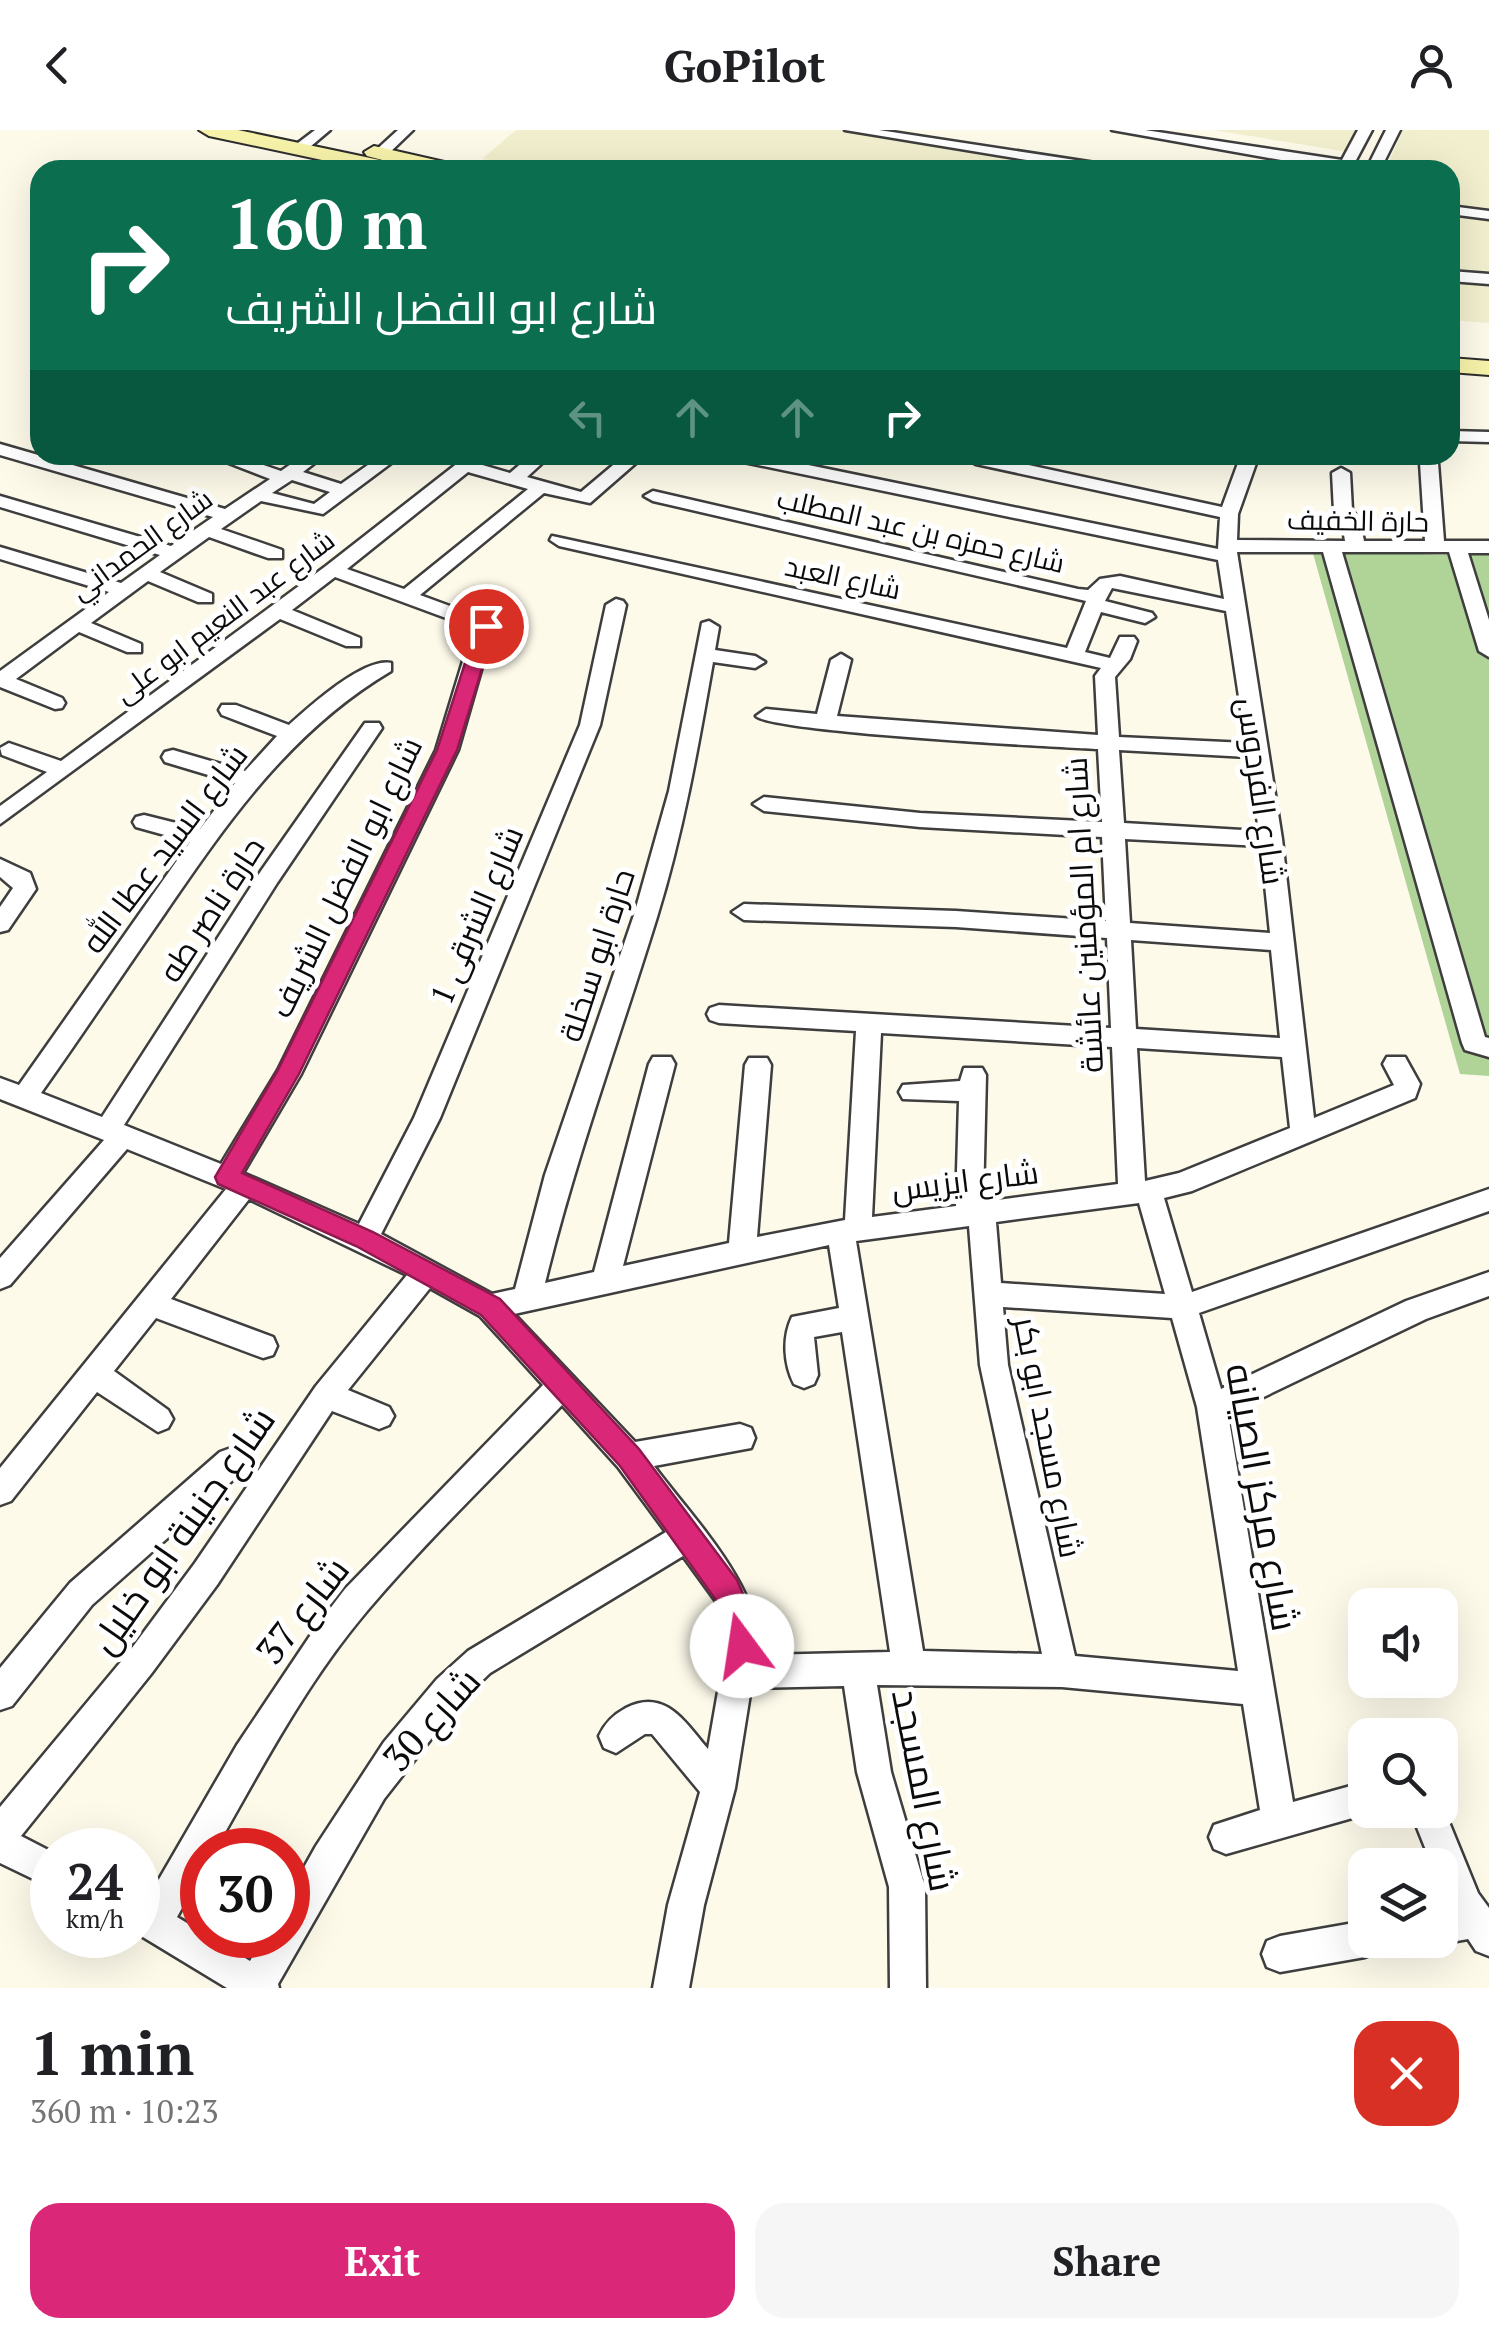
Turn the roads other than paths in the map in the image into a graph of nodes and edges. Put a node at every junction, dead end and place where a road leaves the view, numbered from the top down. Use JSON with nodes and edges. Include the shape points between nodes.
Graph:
{"nodes":[{"id":1,"x":209,"y":130,"type":"edge"},
{"id":2,"x":267,"y":130,"type":"edge"},
{"id":3,"x":406,"y":130,"type":"edge"},
{"id":4,"x":852,"y":130,"type":"edge"},
{"id":5,"x":1120,"y":130,"type":"edge"},
{"id":6,"x":1365,"y":130,"type":"edge"},
{"id":7,"x":1393,"y":130,"type":"edge"},
{"id":8,"x":311,"y":139,"type":"edge"},
{"id":9,"x":380,"y":154,"type":"junction"},
{"id":10,"x":371,"y":160,"type":"edge"},
{"id":11,"x":408,"y":160,"type":"edge"},
{"id":12,"x":1049,"y":160,"type":"edge"},
{"id":13,"x":1303,"y":160,"type":"edge"},
{"id":14,"x":1350,"y":160,"type":"edge"},
{"id":15,"x":1378,"y":160,"type":"edge"},
{"id":16,"x":1460,"y":211,"type":"edge"},
{"id":17,"x":1489,"y":215,"type":"edge"},
{"id":18,"x":1460,"y":277,"type":"edge"},
{"id":19,"x":1489,"y":280,"type":"edge"},
{"id":20,"x":1460,"y":369,"type":"edge"},
{"id":21,"x":1489,"y":371,"type":"edge"},
{"id":22,"x":1460,"y":436,"type":"edge"},
{"id":23,"x":1489,"y":437,"type":"edge"},
{"id":24,"x":0,"y":450,"type":"edge"},
{"id":25,"x":30,"y":459,"type":"edge"},
{"id":26,"x":52,"y":465,"type":"edge"},
{"id":27,"x":251,"y":465,"type":"edge"},
{"id":28,"x":300,"y":465,"type":"edge"},
{"id":29,"x":379,"y":465,"type":"edge"},
{"id":30,"x":466,"y":465,"type":"edge"},
{"id":31,"x":483,"y":465,"type":"edge"},
{"id":32,"x":530,"y":465,"type":"edge"},
{"id":33,"x":625,"y":465,"type":"edge"},
{"id":34,"x":785,"y":465,"type":"edge"},
{"id":35,"x":1008,"y":465,"type":"edge"},
{"id":36,"x":1246,"y":465,"type":"edge"},
{"id":37,"x":1429,"y":465,"type":"edge"},
{"id":38,"x":1341,"y":473,"type":"dead end"},
{"id":39,"x":285,"y":475,"type":"junction"},
{"id":40,"x":514,"y":479,"type":"junction"},
{"id":41,"x":541,"y":487,"type":"junction"},
{"id":42,"x":344,"y":491,"type":"junction"},
{"id":43,"x":256,"y":495,"type":"junction"},
{"id":44,"x":653,"y":496,"type":"dead end"},
{"id":45,"x":0,"y":501,"type":"edge"},
{"id":46,"x":1229,"y":514,"type":"junction"},
{"id":47,"x":228,"y":516,"type":"junction"},
{"id":48,"x":207,"y":530,"type":"junction"},
{"id":49,"x":560,"y":540,"type":"dead end"},
{"id":50,"x":1331,"y":547,"type":"junction"},
{"id":51,"x":1489,"y":547,"type":"edge"},
{"id":52,"x":1356,"y":548,"type":"junction"},
{"id":53,"x":1435,"y":548,"type":"junction"},
{"id":54,"x":1457,"y":548,"type":"junction"},
{"id":55,"x":1226,"y":551,"type":"junction"},
{"id":56,"x":0,"y":552,"type":"edge"},
{"id":57,"x":174,"y":553,"type":"junction"},
{"id":58,"x":275,"y":554,"type":"dead end"},
{"id":59,"x":333,"y":570,"type":"junction"},
{"id":60,"x":146,"y":573,"type":"junction"},
{"id":61,"x":124,"y":590,"type":"junction"},
{"id":62,"x":493,"y":594,"type":"dead end"},
{"id":63,"x":407,"y":596,"type":"junction"},
{"id":64,"x":205,"y":598,"type":"dead end"},
{"id":65,"x":1096,"y":598,"type":"junction"},
{"id":66,"x":616,"y":606,"type":"dead end"},
{"id":67,"x":1232,"y":607,"type":"junction"},
{"id":68,"x":278,"y":610,"type":"junction"},
{"id":69,"x":1145,"y":617,"type":"dead end"},
{"id":70,"x":77,"y":624,"type":"junction"},
{"id":71,"x":486,"y":626,"type":"junction"},
{"id":72,"x":710,"y":627,"type":"dead end"},
{"id":73,"x":1128,"y":640,"type":"dead end"},
{"id":74,"x":353,"y":642,"type":"dead end"},
{"id":75,"x":134,"y":648,"type":"dead end"},
{"id":76,"x":1489,"y":651,"type":"edge"},
{"id":77,"x":703,"y":655,"type":"junction"},
{"id":78,"x":1074,"y":656,"type":"junction"},
{"id":79,"x":842,"y":660,"type":"dead end"},
{"id":80,"x":755,"y":662,"type":"dead end"},
{"id":81,"x":1115,"y":665,"type":"junction"},
{"id":82,"x":384,"y":667,"type":"dead end"},
{"id":83,"x":0,"y":681,"type":"edge"},
{"id":84,"x":55,"y":703,"type":"dead end"},
{"id":85,"x":229,"y":710,"type":"dead end"},
{"id":86,"x":766,"y":716,"type":"dead end"},
{"id":87,"x":826,"y":722,"type":"junction"},
{"id":88,"x":372,"y":728,"type":"dead end"},
{"id":89,"x":292,"y":734,"type":"junction"},
{"id":90,"x":1106,"y":744,"type":"junction"},
{"id":91,"x":9,"y":750,"type":"dead end"},
{"id":92,"x":1258,"y":751,"type":"junction"},
{"id":93,"x":173,"y":757,"type":"dead end"},
{"id":94,"x":63,"y":770,"type":"junction"},
{"id":95,"x":250,"y":780,"type":"junction"},
{"id":96,"x":764,"y":804,"type":"dead end"},
{"id":97,"x":0,"y":817,"type":"edge"},
{"id":98,"x":144,"y":822,"type":"dead end"},
{"id":99,"x":1112,"y":832,"type":"junction"},
{"id":100,"x":205,"y":838,"type":"junction"},
{"id":101,"x":1272,"y":840,"type":"junction"},
{"id":102,"x":0,"y":868,"type":"edge"},
{"id":103,"x":744,"y":912,"type":"dead end"},
{"id":104,"x":0,"y":924,"type":"edge"},
{"id":105,"x":1117,"y":930,"type":"junction"},
{"id":106,"x":1283,"y":942,"type":"junction"},
{"id":107,"x":719,"y":1014,"type":"dead end"},
{"id":108,"x":870,"y":1023,"type":"junction"},
{"id":109,"x":1122,"y":1038,"type":"junction"},
{"id":110,"x":1295,"y":1048,"type":"junction"},
{"id":111,"x":1489,"y":1048,"type":"edge"},
{"id":112,"x":662,"y":1064,"type":"dead end"},
{"id":113,"x":1396,"y":1064,"type":"dead end"},
{"id":114,"x":758,"y":1065,"type":"dead end"},
{"id":115,"x":12,"y":1092,"type":"edge"},
{"id":116,"x":912,"y":1092,"type":"dead end"},
{"id":117,"x":1304,"y":1131,"type":"junction"},
{"id":118,"x":116,"y":1132,"type":"junction"},
{"id":119,"x":236,"y":1181,"type":"junction"},
{"id":120,"x":1140,"y":1192,"type":"junction"},
{"id":121,"x":1489,"y":1200,"type":"edge"},
{"id":122,"x":975,"y":1214,"type":"junction"},
{"id":123,"x":849,"y":1231,"type":"junction"},
{"id":124,"x":364,"y":1239,"type":"junction"},
{"id":125,"x":742,"y":1252,"type":"junction"},
{"id":126,"x":428,"y":1271,"type":"junction"},
{"id":127,"x":0,"y":1278,"type":"edge"},
{"id":128,"x":605,"y":1282,"type":"junction"},
{"id":129,"x":1489,"y":1284,"type":"edge"},
{"id":130,"x":989,"y":1294,"type":"junction"},
{"id":131,"x":526,"y":1299,"type":"junction"},
{"id":132,"x":150,"y":1303,"type":"junction"},
{"id":133,"x":490,"y":1307,"type":"junction"},
{"id":134,"x":1182,"y":1307,"type":"junction"},
{"id":135,"x":854,"y":1318,"type":"junction"},
{"id":136,"x":263,"y":1346,"type":"dead end"},
{"id":137,"x":94,"y":1374,"type":"junction"},
{"id":138,"x":804,"y":1375,"type":"dead end"},
{"id":139,"x":563,"y":1384,"type":"junction"},
{"id":140,"x":326,"y":1395,"type":"junction"},
{"id":141,"x":1212,"y":1407,"type":"junction"},
{"id":142,"x":380,"y":1416,"type":"dead end"},
{"id":143,"x":158,"y":1419,"type":"dead end"},
{"id":144,"x":740,"y":1438,"type":"dead end"},
{"id":145,"x":629,"y":1458,"type":"junction"},
{"id":146,"x":231,"y":1462,"type":"dead end"},
{"id":147,"x":0,"y":1491,"type":"edge"},
{"id":148,"x":687,"y":1536,"type":"junction"},
{"id":149,"x":909,"y":1668,"type":"junction"},
{"id":150,"x":858,"y":1669,"type":"junction"},
{"id":151,"x":1062,"y":1671,"type":"junction"},
{"id":152,"x":738,"y":1672,"type":"junction"},
{"id":153,"x":1256,"y":1689,"type":"junction"},
{"id":154,"x":0,"y":1694,"type":"edge"},
{"id":155,"x":616,"y":1736,"type":"dead end"},
{"id":156,"x":718,"y":1788,"type":"junction"},
{"id":157,"x":1348,"y":1804,"type":"edge"},
{"id":158,"x":1279,"y":1822,"type":"junction"},
{"id":159,"x":1432,"y":1828,"type":"edge"},
{"id":160,"x":0,"y":1834,"type":"edge"},
{"id":161,"x":1226,"y":1836,"type":"dead end"},
{"id":162,"x":0,"y":1844,"type":"edge"},
{"id":163,"x":30,"y":1860,"type":"edge"},
{"id":164,"x":310,"y":1892,"type":"edge"},
{"id":165,"x":160,"y":1896,"type":"edge"},
{"id":166,"x":160,"y":1926,"type":"edge"},
{"id":167,"x":1468,"y":1928,"type":"edge"},
{"id":168,"x":1348,"y":1942,"type":"edge"},
{"id":169,"x":1280,"y":1954,"type":"dead end"},
{"id":170,"x":273,"y":1958,"type":"edge"},
{"id":171,"x":259,"y":1986,"type":"edge"},
{"id":172,"x":671,"y":1988,"type":"edge"},
{"id":173,"x":908,"y":1988,"type":"edge"}],
"edges":[{"from":1,"to":8,"type":"street"},
{"from":2,"to":8,"type":"street"},
{"from":3,"to":9,"type":"street"},
{"from":4,"to":12,"type":"street"},
{"from":5,"to":13,"type":"street"},
{"from":6,"to":14,"type":"street"},
{"from":7,"to":15,"type":"street"},
{"from":8,"to":9,"type":"street"},
{"from":8,"to":10,"type":"street"},
{"from":9,"to":11,"type":"street"},
{"from":16,"to":17,"type":"street"},
{"from":18,"to":19,"type":"street"},
{"from":20,"to":21,"type":"street"},
{"from":22,"to":23,"type":"street"},
{"from":24,"to":25,"type":"street"},
{"from":26,"to":47,"type":"street"},
{"from":27,"to":39,"type":"street"},
{"from":28,"to":39,"type":"street","name":"شارع الحمداني"},
{"from":29,"to":42,"type":"street"},
{"from":30,"to":59,"type":"street","name":"شارع عبد النعيم ابو على"},
{"from":31,"to":40,"type":"street"},
{"from":32,"to":40,"type":"street"},
{"from":33,"to":41,"type":"street","via":[[587,498]]},
{"from":34,"to":55,"type":"street","name":"حارة الخفيف"},
{"from":35,"to":46,"type":"street"},
{"from":36,"to":46,"type":"street","name":"شارع الفردوس"},
{"from":37,"to":53,"type":"street"},
{"from":38,"to":52,"type":"street","via":[[1342,511],[1352,522]]},
{"from":39,"to":42,"type":"street"},
{"from":39,"to":43,"type":"street","name":"شارع الحمداني"},
{"from":40,"to":41,"type":"street"},
{"from":41,"to":63,"type":"street"},
{"from":42,"to":43,"type":"street","via":[[312,511]]},
{"from":43,"to":47,"type":"street","name":"شارع الحمداني"},
{"from":44,"to":65,"type":"street","name":"شارع حمزه بن عبد المطلب"},
{"from":45,"to":57,"type":"street"},
{"from":46,"to":55,"type":"street","name":"شارع الفردوس"},
{"from":47,"to":48,"type":"street","name":"شارع الحمداني"},
{"from":48,"to":57,"type":"street","name":"شارع الحمداني"},
{"from":48,"to":58,"type":"street"},
{"from":49,"to":78,"type":"street","name":"شارع العبد"},
{"from":50,"to":52,"type":"street","name":"حارة الخفيف"},
{"from":50,"to":55,"type":"street","name":"حارة الخفيف"},
{"from":50,"to":111,"type":"street","via":[[1474,1043]]},
{"from":51,"to":54,"type":"street","name":"حارة الخفيف"},
{"from":52,"to":53,"type":"street","name":"حارة الخفيف"},
{"from":53,"to":54,"type":"street","name":"حارة الخفيف"},
{"from":54,"to":76,"type":"street"},
{"from":55,"to":67,"type":"street","name":"شارع الفردوس"},
{"from":56,"to":61,"type":"street"},
{"from":57,"to":60,"type":"street","name":"شارع الحمداني"},
{"from":59,"to":63,"type":"street"},
{"from":59,"to":68,"type":"street","name":"شارع عبد النعيم ابو على"},
{"from":60,"to":61,"type":"street","name":"شارع الحمداني"},
{"from":60,"to":64,"type":"street"},
{"from":61,"to":70,"type":"street","name":"شارع الحمداني"},
{"from":62,"to":71,"type":"street","name":"شارع ابو الفضل الشريف"},
{"from":63,"to":71,"type":"street"},
{"from":65,"to":67,"type":"street","name":"شارع حمزه بن عبد المطلب","via":[[1107,583],[1120,582]]},
{"from":65,"to":69,"type":"street"},
{"from":65,"to":78,"type":"street"},
{"from":66,"to":124,"type":"street","name":"شارع الشرقى 1","via":[[590,725],[426,1118]]},
{"from":67,"to":92,"type":"street","name":"شارع الفردوس"},
{"from":68,"to":74,"type":"street"},
{"from":68,"to":94,"type":"street","name":"شارع عبد النعيم ابو على"},
{"from":70,"to":75,"type":"street"},
{"from":70,"to":83,"type":"street","name":"شارع الحمداني"},
{"from":71,"to":119,"type":"street","name":"شارع ابو الفضل الشريف","via":[[447,750]]},
{"from":72,"to":77,"type":"street","name":"حارة ابو سخلة"},
{"from":73,"to":81,"type":"street","name":"شارع ام المؤمنين عائشة"},
{"from":77,"to":80,"type":"street"},
{"from":77,"to":131,"type":"street","name":"حارة ابو سخلة","via":[[680,791],[646,915],[558,1175]]},
{"from":78,"to":81,"type":"street","name":"شارع العبد"},
{"from":79,"to":87,"type":"street"},
{"from":81,"to":90,"type":"street","name":"شارع ام المؤمنين عائشة","via":[[1105,676]]},
{"from":82,"to":89,"type":"street","name":"شارع السيد عطا الله","via":[[325,701]]},
{"from":83,"to":84,"type":"street"},
{"from":85,"to":89,"type":"street"},
{"from":86,"to":87,"type":"street"},
{"from":87,"to":90,"type":"street"},
{"from":88,"to":118,"type":"street","name":"حارة ناصر طه","via":[[269,877]]},
{"from":89,"to":95,"type":"street","name":"شارع السيد عطا الله"},
{"from":90,"to":92,"type":"street"},
{"from":90,"to":99,"type":"street","name":"شارع ام المؤمنين عائشة"},
{"from":91,"to":94,"type":"street"},
{"from":92,"to":101,"type":"street","name":"شارع الفردوس"},
{"from":93,"to":95,"type":"street"},
{"from":94,"to":97,"type":"street","name":"شارع عبد النعيم ابو على"},
{"from":95,"to":100,"type":"street","name":"شارع السيد عطا الله"},
{"from":96,"to":99,"type":"street"},
{"from":98,"to":100,"type":"street"},
{"from":99,"to":101,"type":"street"},
{"from":99,"to":105,"type":"street","name":"شارع ام المؤمنين عائشة"},
{"from":100,"to":115,"type":"street","name":"شارع السيد عطا الله"},
{"from":101,"to":106,"type":"street","name":"شارع الفردوس"},
{"from":102,"to":104,"type":"street","via":[[22,879],[25,889]]},
{"from":103,"to":105,"type":"street"},
{"from":105,"to":106,"type":"street"},
{"from":105,"to":109,"type":"street","name":"شارع ام المؤمنين عائشة"},
{"from":106,"to":110,"type":"street","name":"شارع الفردوس"},
{"from":107,"to":108,"type":"street"},
{"from":108,"to":109,"type":"street"},
{"from":108,"to":123,"type":"street"},
{"from":109,"to":110,"type":"street"},
{"from":109,"to":120,"type":"street","name":"شارع ام المؤمنين عائشة"},
{"from":110,"to":117,"type":"street","name":"شارع الفردوس"},
{"from":112,"to":128,"type":"street"},
{"from":113,"to":117,"type":"street","name":"شارع ايزيس","via":[[1406,1091]]},
{"from":114,"to":125,"type":"street"},
{"from":115,"to":118,"type":"street"},
{"from":116,"to":122,"type":"street","name":"شارع مسجد ابو بكر","via":[[973,1083]]},
{"from":117,"to":120,"type":"street","name":"شارع ايزيس","via":[[1212,1172]]},
{"from":118,"to":119,"type":"street"},
{"from":118,"to":127,"type":"street"},
{"from":119,"to":124,"type":"street"},
{"from":119,"to":132,"type":"street","name":"شارع ابو الفضل الشريف"},
{"from":120,"to":122,"type":"street","name":"شارع ايزيس"},
{"from":120,"to":134,"type":"street","name":"شارع مركز الصيانه"},
{"from":121,"to":134,"type":"street"},
{"from":122,"to":123,"type":"street","name":"شارع ايزيس"},
{"from":122,"to":130,"type":"street","name":"شارع مسجد ابو بكر"},
{"from":123,"to":125,"type":"street","name":"شارع ايزيس"},
{"from":123,"to":135,"type":"street"},
{"from":124,"to":126,"type":"street"},
{"from":125,"to":128,"type":"street","name":"شارع ايزيس"},
{"from":126,"to":133,"type":"street"},
{"from":126,"to":140,"type":"street","name":"شارع جنينة ابو خليل"},
{"from":128,"to":131,"type":"street","name":"شارع ايزيس"},
{"from":129,"to":141,"type":"street","via":[[1416,1310]]},
{"from":130,"to":134,"type":"street"},
{"from":130,"to":151,"type":"street","name":"شارع مسجد ابو بكر","via":[[994,1365]]},
{"from":131,"to":133,"type":"street","name":"شارع ايزيس"},
{"from":132,"to":136,"type":"street"},
{"from":132,"to":137,"type":"street","name":"شارع ابو الفضل الشريف"},
{"from":133,"to":139,"type":"street"},
{"from":134,"to":141,"type":"street","name":"شارع مركز الصيانه"},
{"from":135,"to":138,"type":"street","via":[[802,1326]]},
{"from":135,"to":149,"type":"street"},
{"from":137,"to":143,"type":"street"},
{"from":137,"to":147,"type":"street","name":"شارع ابو الفضل الشريف"},
{"from":139,"to":145,"type":"street"},
{"from":139,"to":165,"type":"street","name":"شارع 37","via":[[326,1638]]},
{"from":140,"to":142,"type":"street"},
{"from":140,"to":160,"type":"street","name":"شارع جنينة ابو خليل","via":[[184,1604]]},
{"from":141,"to":153,"type":"street","name":"شارع مركز الصيانه"},
{"from":144,"to":145,"type":"street"},
{"from":145,"to":148,"type":"street"},
{"from":146,"to":154,"type":"street","via":[[81,1594]]},
{"from":148,"to":152,"type":"street","via":[[738,1617]]},
{"from":148,"to":164,"type":"street","name":"شارع 30","via":[[479,1662],[454,1684],[377,1779]]},
{"from":149,"to":150,"type":"street"},
{"from":149,"to":151,"type":"street"},
{"from":150,"to":152,"type":"street"},
{"from":150,"to":173,"type":"street","name":"شارع المسجد","via":[[874,1772],[908,1888]]},
{"from":151,"to":153,"type":"street"},
{"from":152,"to":156,"type":"street"},
{"from":153,"to":158,"type":"street","name":"شارع مركز الصيانه"},
{"from":155,"to":156,"type":"street","via":[[652,1715]]},
{"from":156,"to":172,"type":"street"},
{"from":157,"to":158,"type":"street"},
{"from":158,"to":161,"type":"street"},
{"from":159,"to":167,"type":"street"},
{"from":162,"to":163,"type":"street"},
{"from":166,"to":171,"type":"street"},
{"from":168,"to":169,"type":"street"},
{"from":170,"to":171,"type":"street","name":"شارع 30"}]}
